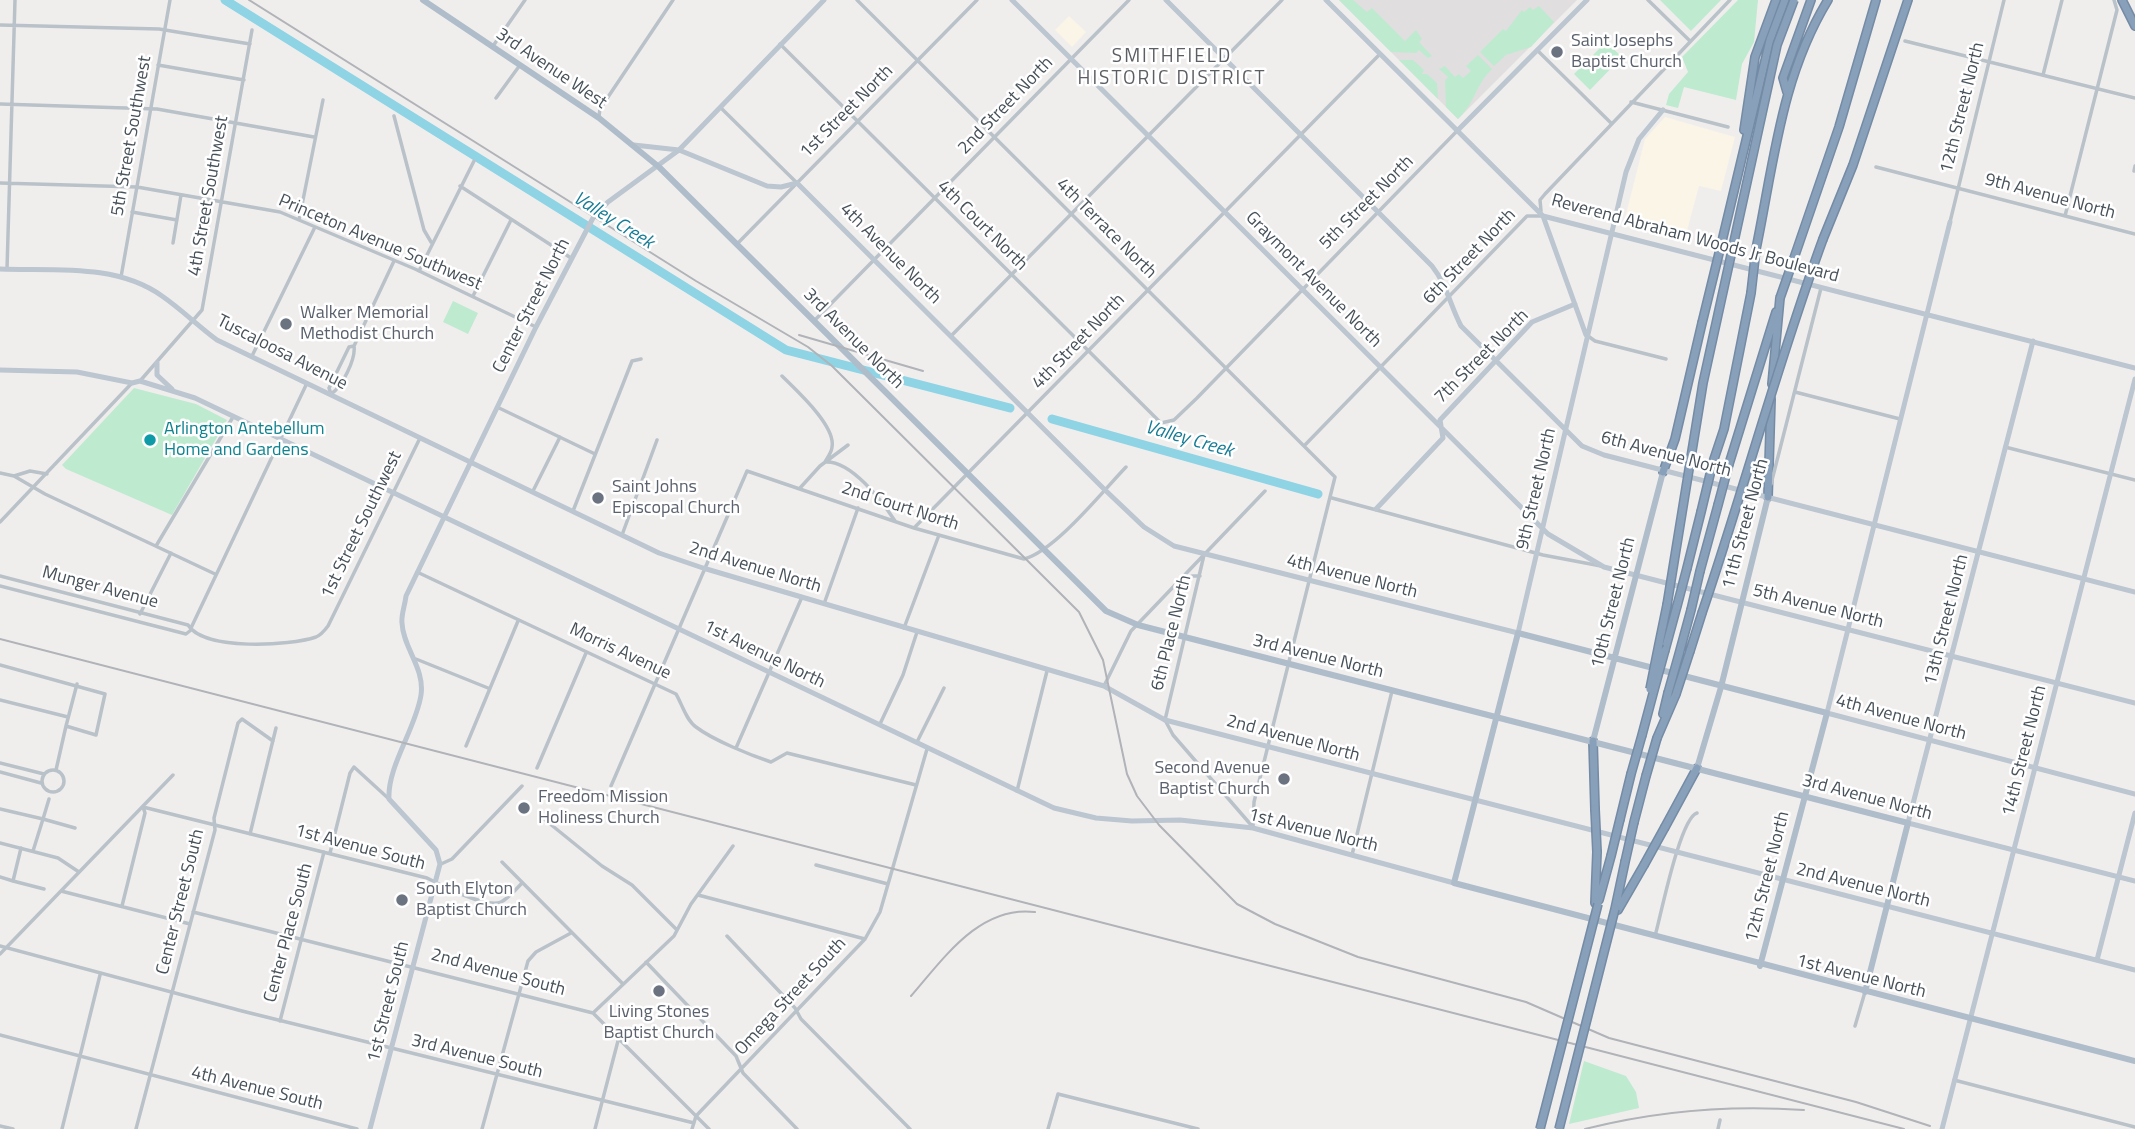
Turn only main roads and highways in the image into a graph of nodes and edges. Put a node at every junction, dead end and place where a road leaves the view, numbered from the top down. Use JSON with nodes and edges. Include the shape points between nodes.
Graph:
{"nodes":[{"id":1,"x":423,"y":0,"type":"edge"},
{"id":2,"x":1776,"y":0,"type":"edge"},
{"id":3,"x":1785,"y":0,"type":"edge"},
{"id":4,"x":1794,"y":0,"type":"edge"},
{"id":5,"x":1811,"y":0,"type":"edge"},
{"id":6,"x":1828,"y":0,"type":"edge"},
{"id":7,"x":1878,"y":0,"type":"edge"},
{"id":8,"x":1908,"y":0,"type":"edge"},
{"id":9,"x":2122,"y":0,"type":"edge"},
{"id":10,"x":432,"y":2,"type":"edge"},
{"id":11,"x":2135,"y":26,"type":"edge"},
{"id":12,"x":1787,"y":92,"type":"junction"},
{"id":13,"x":659,"y":167,"type":"joint"},
{"id":14,"x":1736,"y":175,"type":"junction"},
{"id":15,"x":1780,"y":298,"type":"junction"},
{"id":16,"x":1663,"y":471,"type":"joint"},
{"id":17,"x":1768,"y":497,"type":"joint"},
{"id":18,"x":1518,"y":633,"type":"joint"},
{"id":19,"x":1615,"y":659,"type":"junction"},
{"id":20,"x":1721,"y":688,"type":"junction"},
{"id":21,"x":1652,"y":690,"type":"junction"},
{"id":22,"x":1672,"y":694,"type":"junction"},
{"id":23,"x":1827,"y":713,"type":"joint"},
{"id":24,"x":1497,"y":717,"type":"junction"},
{"id":25,"x":1593,"y":741,"type":"junction"},
{"id":26,"x":1697,"y":768,"type":"junction"},
{"id":27,"x":1804,"y":796,"type":"junction"},
{"id":28,"x":1908,"y":823,"type":"joint"},
{"id":29,"x":1454,"y":883,"type":"joint"},
{"id":30,"x":1597,"y":904,"type":"junction"},
{"id":31,"x":1616,"y":910,"type":"junction"},
{"id":32,"x":1760,"y":965,"type":"junction"},
{"id":33,"x":1864,"y":992,"type":"junction"},
{"id":34,"x":2135,"y":1061,"type":"edge"},
{"id":35,"x":1540,"y":1129,"type":"edge"},
{"id":36,"x":1559,"y":1129,"type":"edge"}],
"edges":[{"from":1,"to":10,"type":"main road","name":"3rd Avenue West"},
{"from":2,"to":14,"type":"highway","via":[[1755,57]]},
{"from":3,"to":14,"type":"highway","via":[[1769,40]]},
{"from":4,"to":21,"type":"highway","bridge":true,"via":[[1777,45],[1708,357]]},
{"from":5,"to":12,"type":"highway","via":[[1783,78]]},
{"from":6,"to":12,"type":"highway","via":[[1805,38]]},
{"from":7,"to":15,"type":"highway","bridge":true},
{"from":8,"to":22,"type":"highway","bridge":true,"via":[[1853,165],[1793,321],[1740,502]]},
{"from":9,"to":11,"type":"highway"},
{"from":10,"to":13,"type":"main road","name":"3rd Avenue West","via":[[599,118]]},
{"from":12,"to":21,"type":"highway","bridge":true,"via":[[1724,429]]},
{"from":13,"to":24,"type":"main road","name":"3rd Avenue North","via":[[1106,611],[1138,625]]},
{"from":14,"to":16,"type":"highway","bridge":true,"via":[[1675,439]]},
{"from":15,"to":17,"type":"highway"},
{"from":15,"to":22,"type":"highway","bridge":true,"via":[[1729,464]]},
{"from":16,"to":19,"type":"main road","name":"10th Street North"},
{"from":17,"to":20,"type":"main road","name":"11th Street North"},
{"from":18,"to":19,"type":"main road","name":"4th Avenue North"},
{"from":18,"to":24,"type":"main road","name":"9th Street North"},
{"from":19,"to":20,"type":"main road","name":"4th Avenue North"},
{"from":19,"to":25,"type":"main road","name":"10th Street North"},
{"from":20,"to":23,"type":"main road","name":"4th Avenue North"},
{"from":20,"to":26,"type":"main road","name":"11th Street North"},
{"from":21,"to":30,"type":"highway","bridge":true},
{"from":22,"to":31,"type":"highway","bridge":true,"via":[[1634,822]]},
{"from":23,"to":27,"type":"main road","name":"12th Street North"},
{"from":24,"to":25,"type":"main road","name":"3rd Avenue North"},
{"from":24,"to":29,"type":"main road","name":"9th Street North"},
{"from":25,"to":26,"type":"main road","name":"3rd Avenue North"},
{"from":25,"to":30,"type":"highway","bridge":true},
{"from":26,"to":27,"type":"main road","name":"3rd Avenue North"},
{"from":26,"to":31,"type":"highway","bridge":true},
{"from":27,"to":28,"type":"main road","name":"3rd Avenue North"},
{"from":27,"to":32,"type":"main road","name":"12th Street North"},
{"from":28,"to":33,"type":"main road","name":"13th Street North"},
{"from":29,"to":32,"type":"main road","name":"1st Avenue North"},
{"from":30,"to":35,"type":"highway","bridge":true},
{"from":31,"to":36,"type":"highway","bridge":true},
{"from":32,"to":33,"type":"main road","name":"1st Avenue North"},
{"from":33,"to":34,"type":"main road","name":"1st Avenue North"}]}
